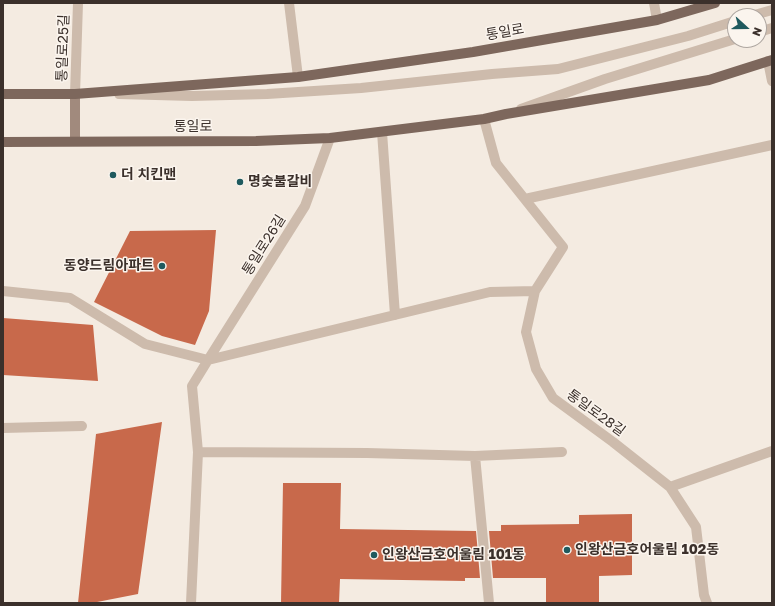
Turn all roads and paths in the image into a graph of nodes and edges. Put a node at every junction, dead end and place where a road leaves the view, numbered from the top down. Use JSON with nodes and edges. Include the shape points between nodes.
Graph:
{"nodes":[{"id":1,"x":78,"y":3,"type":"edge"},
{"id":2,"x":289,"y":3,"type":"edge"},
{"id":3,"x":654,"y":3,"type":"edge"},
{"id":4,"x":715,"y":3,"type":"edge"},
{"id":5,"x":657,"y":20,"type":"junction"},
{"id":6,"x":727,"y":24,"type":"edge"},
{"id":7,"x":727,"y":41,"type":"edge"},
{"id":8,"x":770,"y":60,"type":"edge"},
{"id":9,"x":298,"y":77,"type":"junction"},
{"id":10,"x":772,"y":81,"type":"edge"},
{"id":11,"x":3,"y":94,"type":"edge"},
{"id":12,"x":75,"y":94,"type":"junction"},
{"id":13,"x":506,"y":114,"type":"junction"},
{"id":14,"x":484,"y":119,"type":"junction"},
{"id":15,"x":382,"y":132,"type":"junction"},
{"id":16,"x":330,"y":138,"type":"junction"},
{"id":17,"x":75,"y":141,"type":"junction"},
{"id":18,"x":3,"y":142,"type":"edge"},
{"id":19,"x":772,"y":145,"type":"edge"},
{"id":20,"x":525,"y":199,"type":"junction"},
{"id":21,"x":3,"y":291,"type":"edge"},
{"id":22,"x":535,"y":291,"type":"junction"},
{"id":23,"x":395,"y":315,"type":"junction"},
{"id":24,"x":208,"y":360,"type":"junction"},
{"id":25,"x":82,"y":426,"type":"dead end"},
{"id":26,"x":3,"y":428,"type":"edge"},
{"id":27,"x":772,"y":451,"type":"edge"},
{"id":28,"x":198,"y":452,"type":"junction"},
{"id":29,"x":562,"y":452,"type":"dead end"},
{"id":30,"x":475,"y":456,"type":"junction"},
{"id":31,"x":670,"y":487,"type":"junction"},
{"id":32,"x":191,"y":603,"type":"edge"},
{"id":33,"x":489,"y":603,"type":"edge"},
{"id":34,"x":707,"y":603,"type":"edge"}],
"edges":[{"from":1,"to":12,"type":"street","name":"통일로25길"},
{"from":2,"to":9,"type":"street"},
{"from":3,"to":5,"type":"street"},
{"from":4,"to":5,"type":"main road","name":"통일로"},
{"from":5,"to":9,"type":"main road","name":"통일로","via":[[466,53]]},
{"from":6,"to":12,"type":"street","via":[[558,69],[361,88],[267,94]]},
{"from":7,"to":13,"type":"street","via":[[604,79]]},
{"from":8,"to":10,"type":"street","name":"통일로"},
{"from":8,"to":13,"type":"main road","name":"통일로","via":[[708,80]]},
{"from":9,"to":12,"type":"main road","name":"통일로"},
{"from":11,"to":12,"type":"main road","name":"통일로"},
{"from":12,"to":17,"type":"main road"},
{"from":13,"to":14,"type":"main road","name":"통일로"},
{"from":14,"to":15,"type":"main road","name":"통일로"},
{"from":14,"to":20,"type":"street","name":"통일로28길","via":[[496,163]]},
{"from":15,"to":16,"type":"main road","name":"통일로"},
{"from":15,"to":23,"type":"street"},
{"from":16,"to":17,"type":"main road","name":"통일로","via":[[256,142]]},
{"from":16,"to":24,"type":"street","name":"통일로26길","via":[[306,206]]},
{"from":17,"to":18,"type":"main road","name":"통일로"},
{"from":19,"to":20,"type":"street"},
{"from":20,"to":22,"type":"street","name":"통일로28길","via":[[563,247]]},
{"from":21,"to":24,"type":"street","via":[[70,298],[145,344]]},
{"from":22,"to":23,"type":"street","via":[[490,292]]},
{"from":22,"to":31,"type":"street","name":"통일로28길","via":[[526,332],[536,369],[553,398]]},
{"from":23,"to":24,"type":"street"},
{"from":24,"to":28,"type":"street","name":"통일로26길","via":[[192,386]]},
{"from":25,"to":26,"type":"street"},
{"from":27,"to":31,"type":"street"},
{"from":28,"to":30,"type":"street"},
{"from":28,"to":32,"type":"street","name":"통일로26길"},
{"from":29,"to":30,"type":"street"},
{"from":30,"to":33,"type":"street"},
{"from":31,"to":34,"type":"street","name":"통일로28길","via":[[696,527]]}]}
